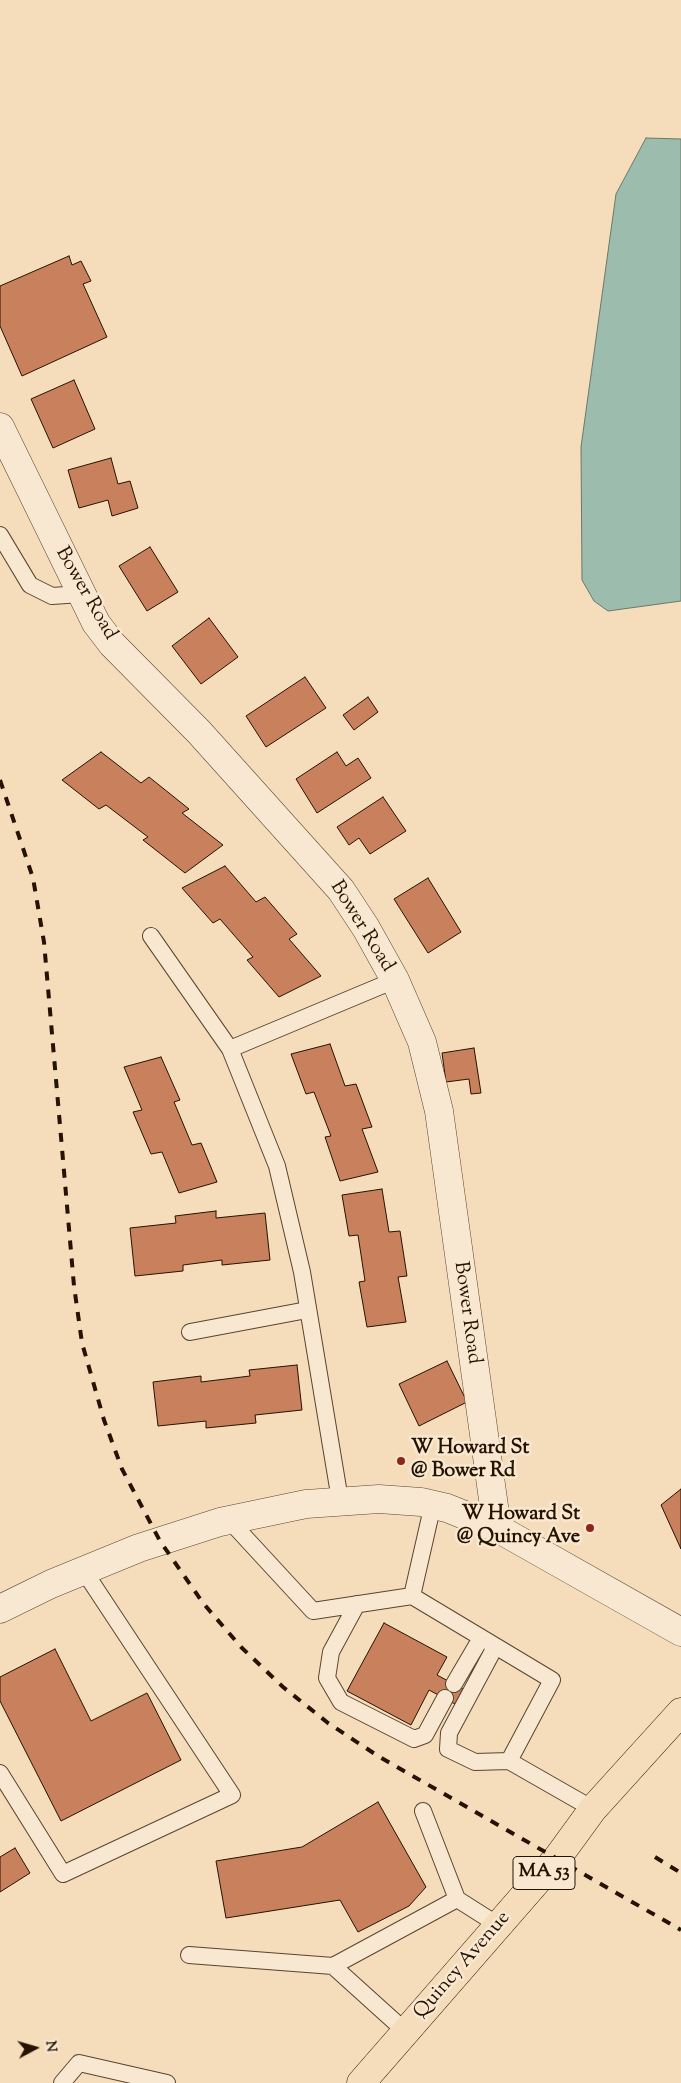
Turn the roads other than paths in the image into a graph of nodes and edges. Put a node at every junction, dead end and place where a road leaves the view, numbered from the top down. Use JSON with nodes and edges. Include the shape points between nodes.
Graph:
{"nodes":[{"id":1,"x":0,"y":427,"type":"edge"},
{"id":2,"x":0,"y":535,"type":"edge"},
{"id":3,"x":81,"y":594,"type":"junction"},
{"id":4,"x":151,"y":936,"type":"dead end"},
{"id":5,"x":395,"y":980,"type":"junction"},
{"id":6,"x":230,"y":1049,"type":"junction"},
{"id":7,"x":307,"y":1310,"type":"junction"},
{"id":8,"x":190,"y":1332,"type":"dead end"},
{"id":9,"x":340,"y":1500,"type":"junction"},
{"id":10,"x":433,"y":1504,"type":"junction"},
{"id":11,"x":229,"y":1520,"type":"junction"},
{"id":12,"x":497,"y":1528,"type":"junction"},
{"id":13,"x":84,"y":1570,"type":"junction"},
{"id":14,"x":412,"y":1596,"type":"junction"},
{"id":15,"x":356,"y":1604,"type":"junction"},
{"id":16,"x":0,"y":1608,"type":"edge"},
{"id":17,"x":681,"y":1632,"type":"edge"},
{"id":18,"x":481,"y":1638,"type":"junction"},
{"id":19,"x":495,"y":1647,"type":"junction"},
{"id":20,"x":454,"y":1684,"type":"dead end"},
{"id":21,"x":445,"y":1698,"type":"dead end"},
{"id":22,"x":681,"y":1712,"type":"edge"},
{"id":23,"x":431,"y":1723,"type":"junction"},
{"id":24,"x":449,"y":1733,"type":"junction"},
{"id":25,"x":510,"y":1760,"type":"junction"},
{"id":26,"x":0,"y":1773,"type":"edge"},
{"id":27,"x":593,"y":1810,"type":"junction"},
{"id":28,"x":423,"y":1811,"type":"dead end"},
{"id":29,"x":457,"y":1899,"type":"junction"},
{"id":30,"x":498,"y":1925,"type":"junction"},
{"id":31,"x":189,"y":1955,"type":"dead end"},
{"id":32,"x":333,"y":1966,"type":"junction"},
{"id":33,"x":405,"y":2031,"type":"junction"},
{"id":34,"x":138,"y":2080,"type":"edge"},
{"id":35,"x":62,"y":2083,"type":"edge"},
{"id":36,"x":163,"y":2083,"type":"edge"},
{"id":37,"x":361,"y":2083,"type":"edge"}],
"edges":[{"from":1,"to":3,"type":"street","name":"Bower Road"},
{"from":2,"to":3,"type":"lane","via":[[30,586],[52,596]]},
{"from":3,"to":5,"type":"street","name":"Bower Road","via":[[96,623],[112,644],[199,732],[341,890]]},
{"from":4,"to":6,"type":"lane"},
{"from":5,"to":6,"type":"lane"},
{"from":5,"to":12,"type":"street","name":"Bower Road","via":[[422,1042],[439,1111]]},
{"from":6,"to":7,"type":"lane","via":[[277,1166],[302,1272]]},
{"from":7,"to":8,"type":"lane"},
{"from":7,"to":9,"type":"lane"},
{"from":9,"to":10,"type":"street","via":[[400,1500]]},
{"from":9,"to":11,"type":"street","via":[[280,1508]]},
{"from":10,"to":12,"type":"street"},
{"from":10,"to":14,"type":"lane"},
{"from":11,"to":13,"type":"street"},
{"from":11,"to":15,"type":"lane","via":[[313,1611]]},
{"from":12,"to":17,"type":"street"},
{"from":13,"to":16,"type":"street"},
{"from":13,"to":26,"type":"lane","via":[[232,1795],[63,1874]]},
{"from":14,"to":15,"type":"lane"},
{"from":14,"to":18,"type":"lane"},
{"from":15,"to":23,"type":"lane","via":[[331,1652],[327,1678],[340,1702],[414,1739],[425,1735]]},
{"from":18,"to":19,"type":"lane"},
{"from":18,"to":20,"type":"lane"},
{"from":19,"to":24,"type":"lane"},
{"from":19,"to":25,"type":"lane","via":[[552,1680]]},
{"from":21,"to":23,"type":"lane"},
{"from":22,"to":27,"type":"main road","name":"Quincy Avenue","number":"MA 53"},
{"from":23,"to":24,"type":"lane"},
{"from":24,"to":25,"type":"lane","via":[[448,1749],[475,1762]]},
{"from":25,"to":27,"type":"lane"},
{"from":27,"to":30,"type":"main road","name":"Quincy Avenue","number":"MA 53","via":[[558,1857]]},
{"from":28,"to":29,"type":"lane"},
{"from":29,"to":30,"type":"lane"},
{"from":29,"to":32,"type":"lane"},
{"from":30,"to":33,"type":"main road","name":"Quincy Avenue","number":"MA 53"},
{"from":31,"to":32,"type":"lane"},
{"from":32,"to":33,"type":"lane"},
{"from":33,"to":37,"type":"main road","name":"Quincy Avenue","number":"MA 53"},
{"from":34,"to":35,"type":"lane","via":[[79,2063]]},
{"from":34,"to":36,"type":"lane"}]}
